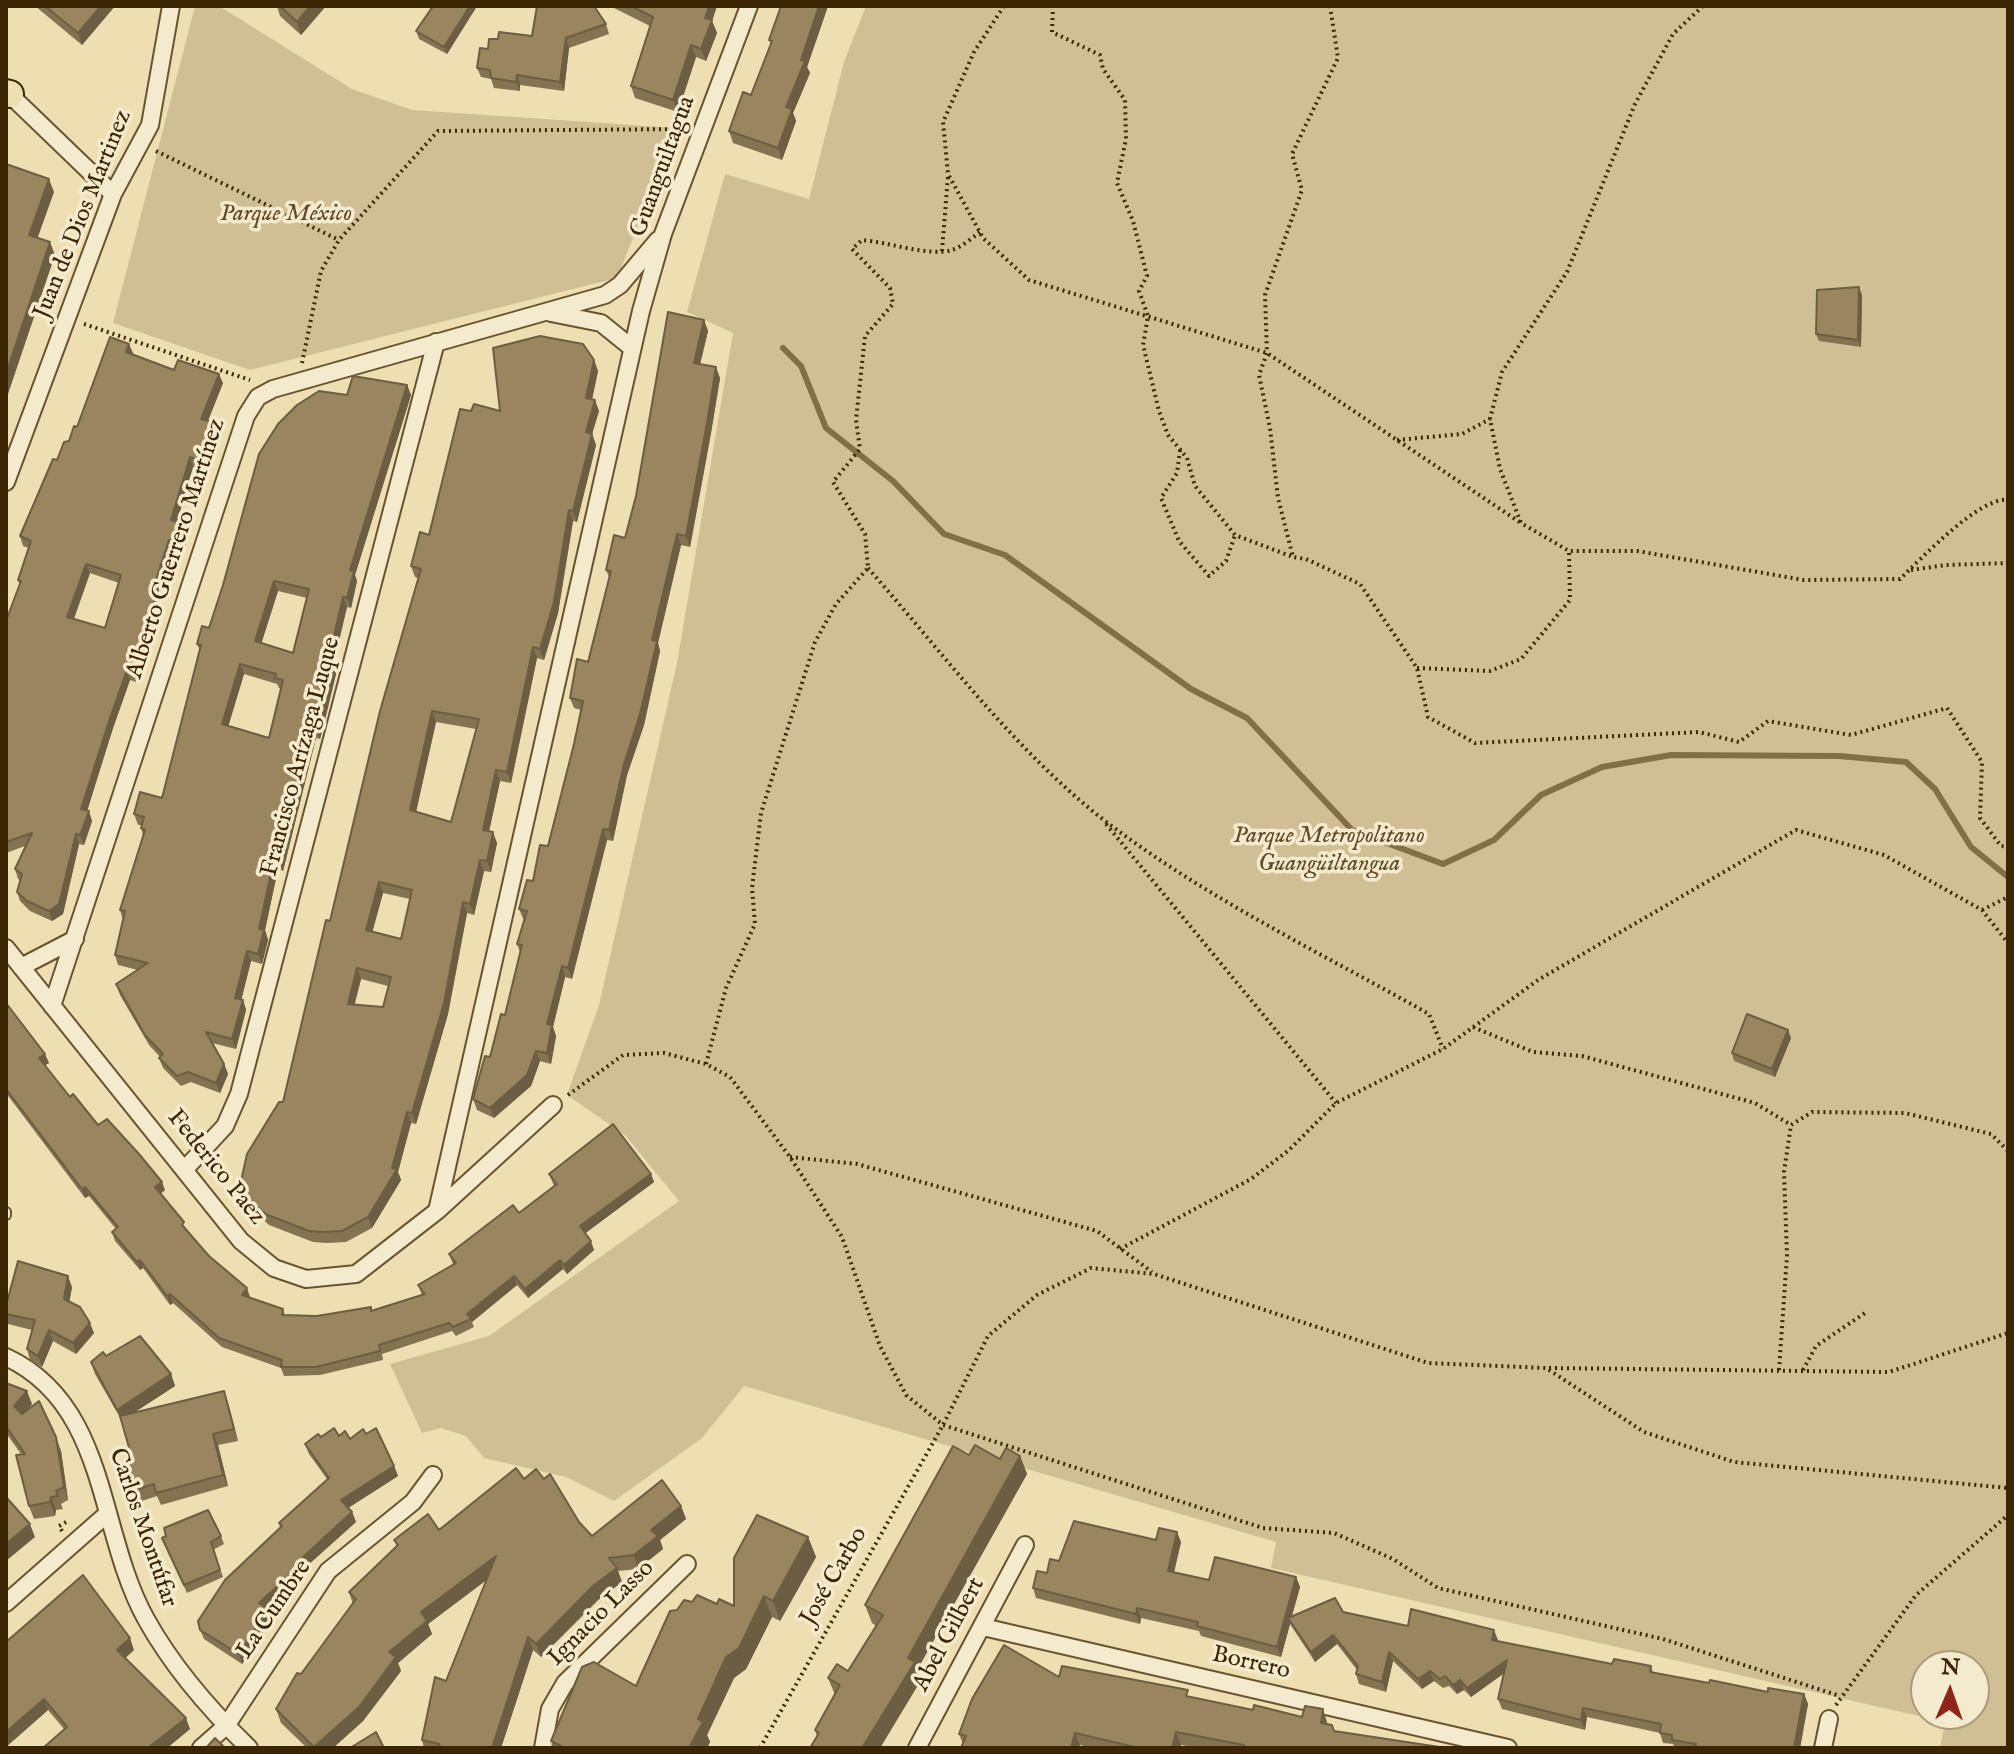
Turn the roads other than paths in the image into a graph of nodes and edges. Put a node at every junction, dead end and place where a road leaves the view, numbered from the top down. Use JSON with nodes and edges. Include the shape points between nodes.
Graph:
{"nodes":[{"id":1,"x":171,"y":6,"type":"edge"},
{"id":2,"x":749,"y":6,"type":"edge"},
{"id":3,"x":7,"y":93,"type":"edge"},
{"id":4,"x":113,"y":194,"type":"junction"},
{"id":5,"x":663,"y":234,"type":"junction"},
{"id":6,"x":548,"y":313,"type":"junction"},
{"id":7,"x":436,"y":342,"type":"junction"},
{"id":8,"x":632,"y":348,"type":"junction"},
{"id":9,"x":6,"y":482,"type":"edge"},
{"id":10,"x":75,"y":939,"type":"junction"},
{"id":11,"x":6,"y":948,"type":"edge"},
{"id":12,"x":21,"y":967,"type":"junction"},
{"id":13,"x":52,"y":1006,"type":"junction"},
{"id":14,"x":553,"y":1105,"type":"road end"},
{"id":15,"x":185,"y":1169,"type":"junction"},
{"id":16,"x":437,"y":1211,"type":"junction"},
{"id":17,"x":6,"y":1357,"type":"edge"},
{"id":18,"x":433,"y":1475,"type":"dead end"},
{"id":19,"x":107,"y":1514,"type":"junction"},
{"id":20,"x":1025,"y":1545,"type":"dead end"},
{"id":21,"x":687,"y":1564,"type":"dead end"},
{"id":22,"x":6,"y":1603,"type":"edge"},
{"id":23,"x":983,"y":1627,"type":"junction"},
{"id":24,"x":1829,"y":1719,"type":"road end"},
{"id":25,"x":226,"y":1726,"type":"junction"},
{"id":26,"x":201,"y":1748,"type":"edge"},
{"id":27,"x":249,"y":1748,"type":"edge"},
{"id":28,"x":543,"y":1748,"type":"edge"},
{"id":29,"x":917,"y":1748,"type":"edge"},
{"id":30,"x":1508,"y":1748,"type":"edge"},
{"id":31,"x":1823,"y":1748,"type":"edge"}],
"edges":[{"from":1,"to":4,"type":"street","name":"Juan de Dios Martinez","via":[[150,125]]},
{"from":2,"to":5,"type":"street","name":"Guanguiltagua"},
{"from":3,"to":4,"type":"street"},
{"from":4,"to":9,"type":"street","name":"Juan de Dios Martinez"},
{"from":5,"to":6,"type":"street","name":"Alberto Guerrero Martínez","via":[[620,285]]},
{"from":5,"to":8,"type":"street","name":"Guanguiltagua"},
{"from":6,"to":7,"type":"street","name":"Alberto Guerrero Martínez"},
{"from":6,"to":8,"type":"street","name":"Alberto Guerrero Martínez","via":[[601,323]]},
{"from":7,"to":10,"type":"street","name":"Alberto Guerrero Martínez","via":[[273,389],[258,397],[246,416]]},
{"from":7,"to":15,"type":"street","name":"Francisco Arízaga Luque","via":[[239,1094],[225,1126]]},
{"from":8,"to":16,"type":"street","name":"Guanguiltagua"},
{"from":10,"to":12,"type":"street"},
{"from":10,"to":13,"type":"street","name":"Alberto Guerrero Martínez"},
{"from":11,"to":12,"type":"street","name":"Federico Paez"},
{"from":12,"to":13,"type":"street","name":"Federico Paez"},
{"from":13,"to":15,"type":"street","name":"Federico Paez"},
{"from":14,"to":16,"type":"street","name":"Federico Paez"},
{"from":15,"to":16,"type":"street","name":"Federico Paez","via":[[241,1241],[274,1268],[306,1279],[356,1274]]},
{"from":17,"to":19,"type":"street","name":"Carlos Montúfar","via":[[55,1390],[73,1413]]},
{"from":18,"to":25,"type":"street","name":"La Cumbre","via":[[413,1502],[328,1571]]},
{"from":19,"to":22,"type":"street"},
{"from":19,"to":25,"type":"street","name":"Carlos Montúfar","via":[[146,1618]]},
{"from":20,"to":23,"type":"street","name":"Abel Gilbert"},
{"from":21,"to":28,"type":"street","name":"Ignacio Lasso","via":[[565,1683],[550,1709]]},
{"from":23,"to":29,"type":"street","name":"Abel Gilbert"},
{"from":23,"to":30,"type":"street","name":"Borrero"},
{"from":24,"to":31,"type":"street"},
{"from":25,"to":26,"type":"street","name":"La Cumbre"},
{"from":25,"to":27,"type":"street","name":"Carlos Montúfar"}]}
